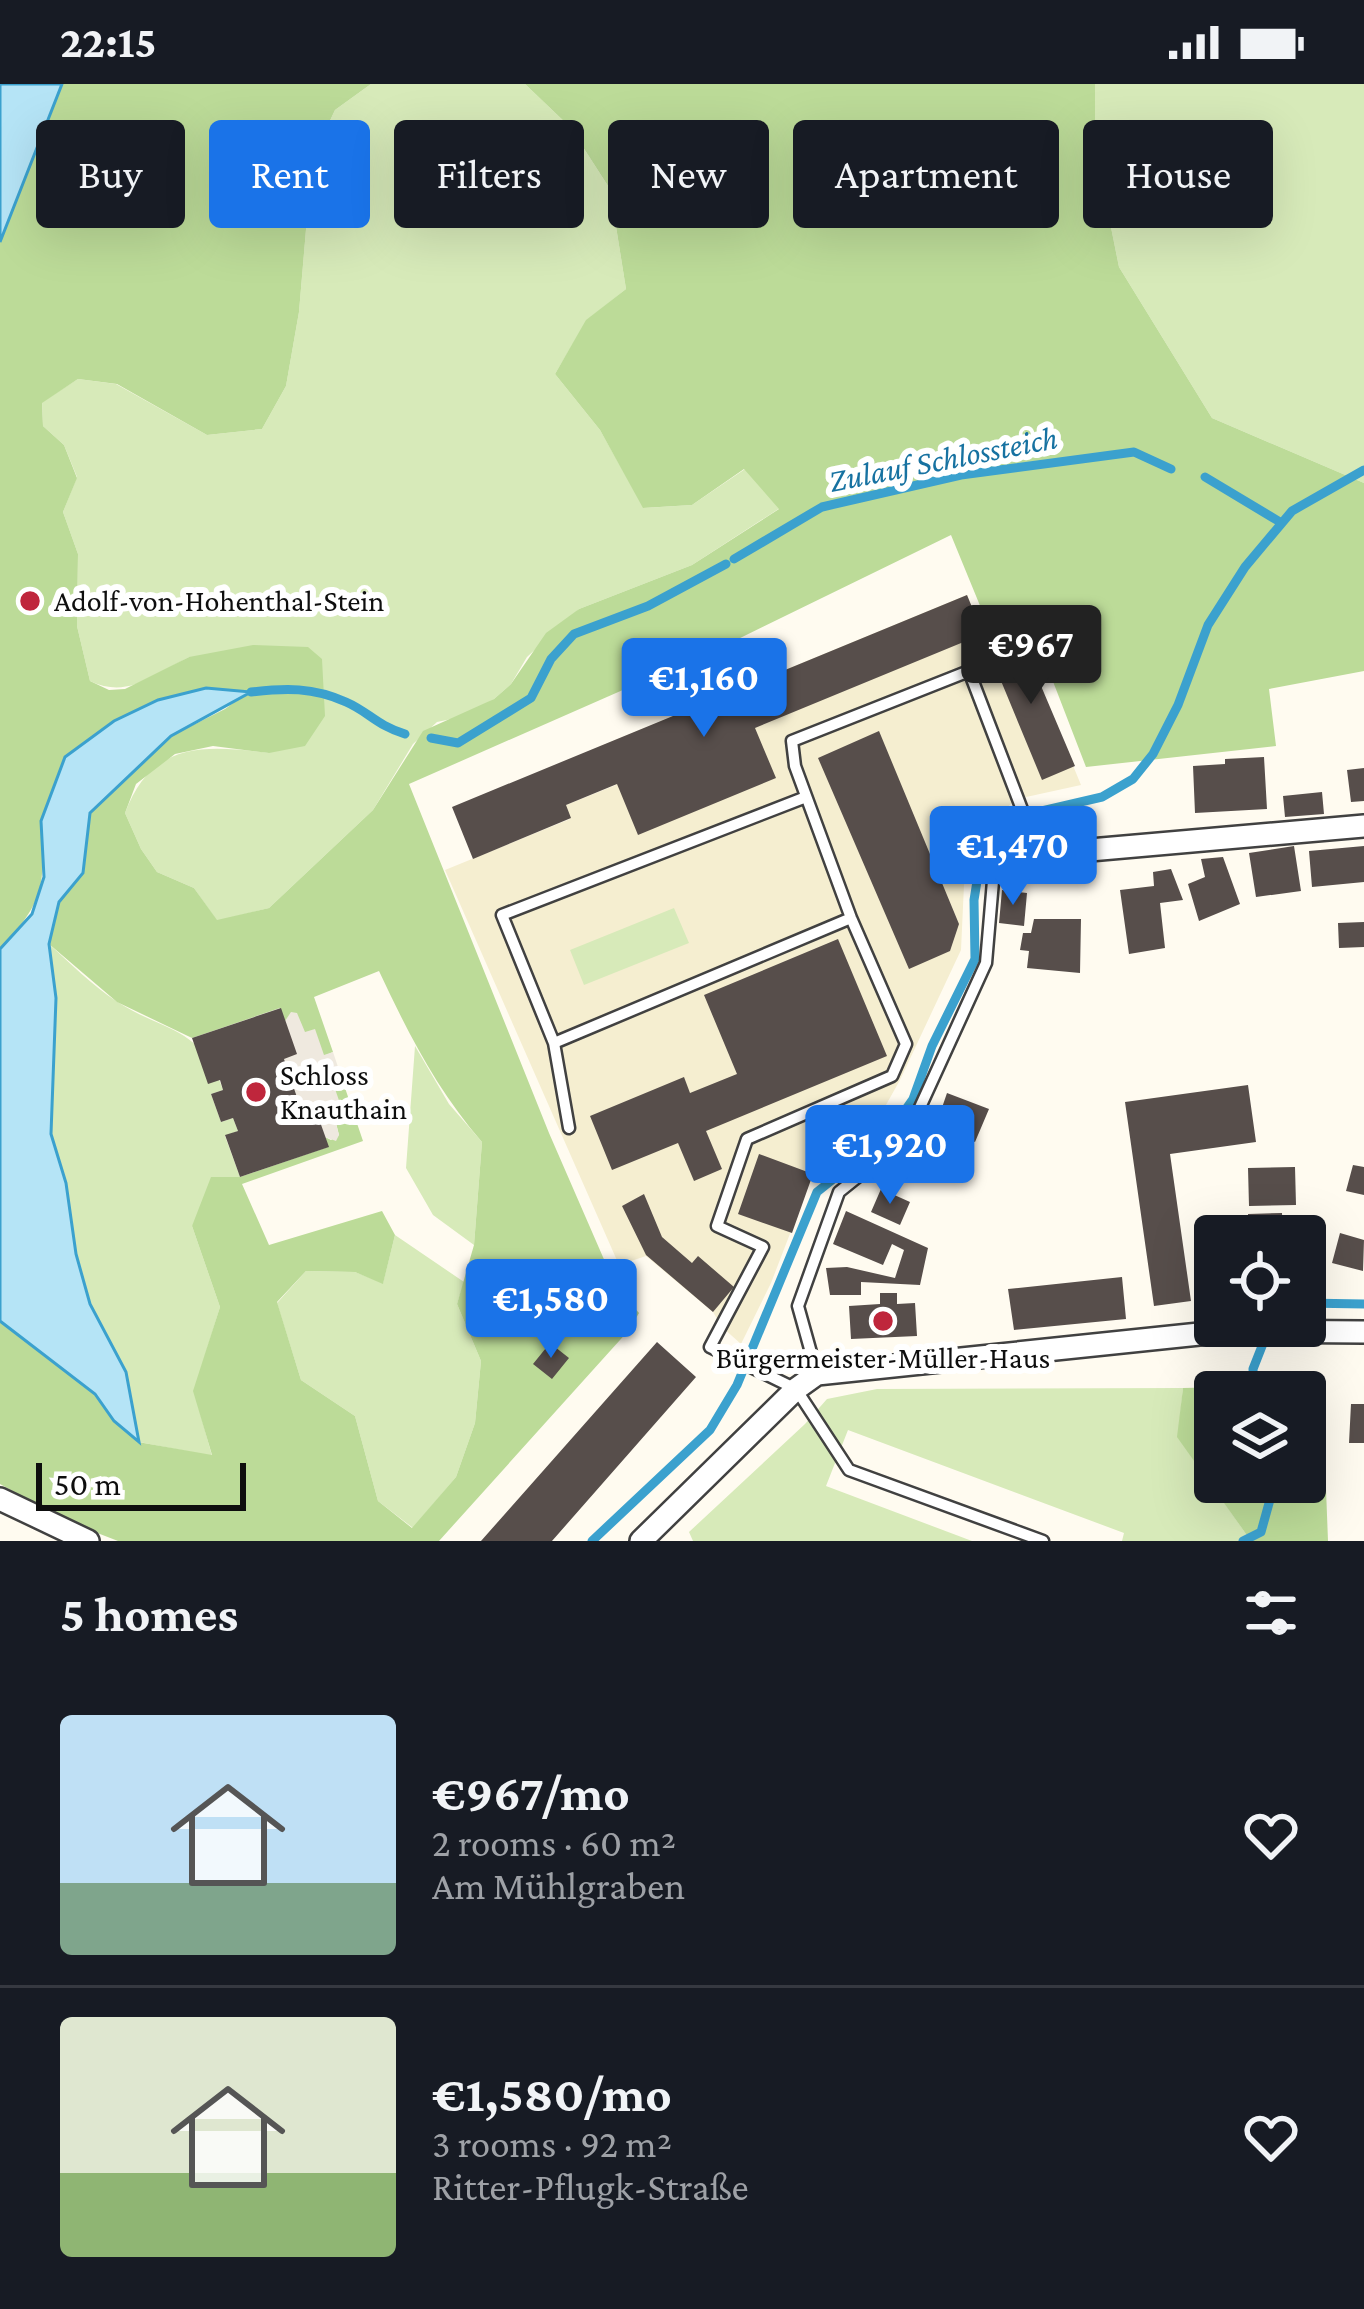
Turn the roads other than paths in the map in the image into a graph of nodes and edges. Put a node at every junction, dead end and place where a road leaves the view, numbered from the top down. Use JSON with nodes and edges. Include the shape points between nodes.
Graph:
{"nodes":[{"id":1,"x":806,"y":797,"type":"junction"},
{"id":2,"x":1364,"y":826,"type":"edge"},
{"id":3,"x":1032,"y":844,"type":"junction"},
{"id":4,"x":1003,"y":865,"type":"joint"},
{"id":5,"x":851,"y":917,"type":"junction"},
{"id":6,"x":554,"y":1043,"type":"junction"},
{"id":7,"x":569,"y":1128,"type":"dead end"},
{"id":8,"x":1364,"y":1332,"type":"edge"},
{"id":9,"x":818,"y":1374,"type":"junction"},
{"id":10,"x":796,"y":1389,"type":"junction"},
{"id":11,"x":0,"y":1499,"type":"edge"},
{"id":12,"x":88,"y":1541,"type":"edge"},
{"id":13,"x":641,"y":1541,"type":"edge"},
{"id":14,"x":1043,"y":1541,"type":"edge"}],
"edges":[{"from":1,"to":3,"type":"lane","via":[[793,741],[969,671]]},
{"from":1,"to":5,"type":"lane"},
{"from":1,"to":6,"type":"lane","via":[[502,915]]},
{"from":2,"to":3,"type":"street"},
{"from":3,"to":4,"type":"street"},
{"from":4,"to":9,"type":"lane","via":[[993,881],[986,963],[906,1138],[838,1192],[798,1306]]},
{"from":5,"to":6,"type":"lane"},
{"from":5,"to":10,"type":"lane","via":[[906,1044],[892,1076],[747,1139],[717,1226],[763,1247],[710,1347]]},
{"from":6,"to":7,"type":"lane"},
{"from":8,"to":9,"type":"street","via":[[1228,1331]]},
{"from":9,"to":10,"type":"street"},
{"from":10,"to":13,"type":"street"},
{"from":10,"to":14,"type":"lane","via":[[849,1470]]},
{"from":11,"to":12,"type":"street"}]}
